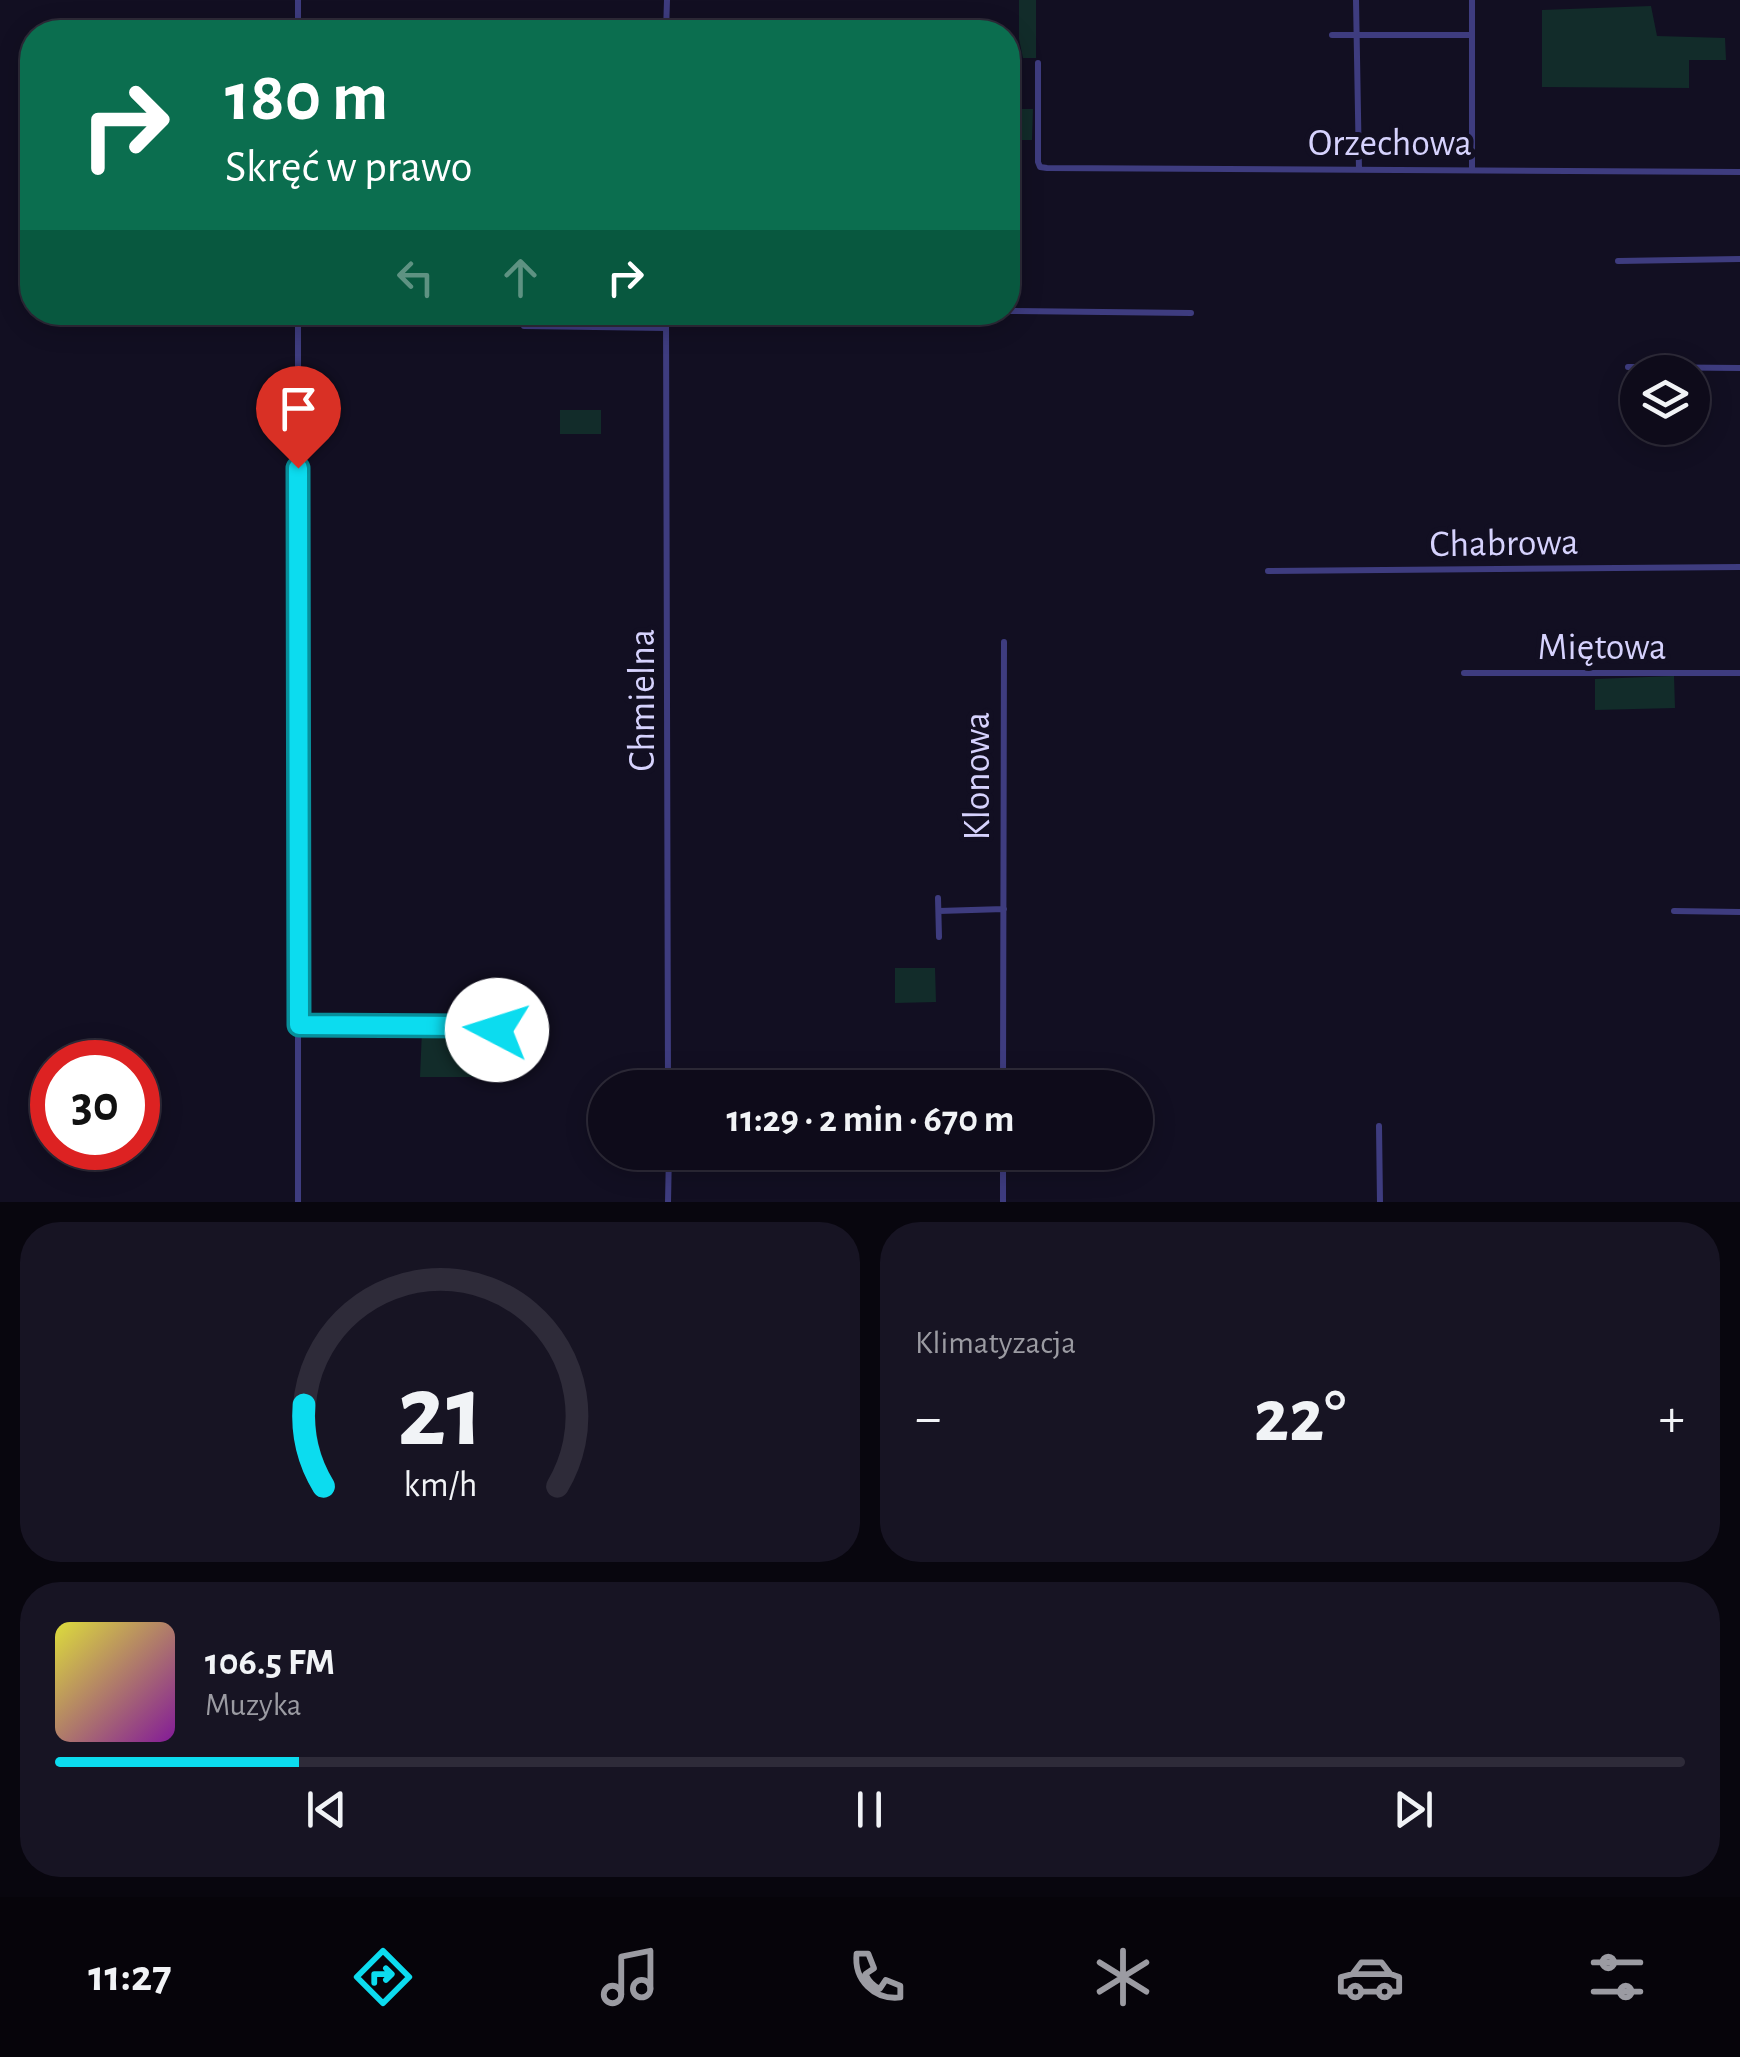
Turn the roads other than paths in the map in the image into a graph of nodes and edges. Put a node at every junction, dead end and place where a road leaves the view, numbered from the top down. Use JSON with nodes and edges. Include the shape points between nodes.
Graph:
{"nodes":[{"id":1,"x":1356,"y":0,"type":"edge"},
{"id":2,"x":1472,"y":0,"type":"edge"},
{"id":3,"x":1332,"y":35,"type":"dead end"},
{"id":4,"x":1472,"y":35,"type":"junction"},
{"id":5,"x":1357,"y":36,"type":"junction"},
{"id":6,"x":1038,"y":63,"type":"dead end"},
{"id":7,"x":1358,"y":170,"type":"junction"},
{"id":8,"x":1472,"y":170,"type":"junction"},
{"id":9,"x":1740,"y":172,"type":"edge"},
{"id":10,"x":1740,"y":259,"type":"edge"},
{"id":11,"x":1618,"y":261,"type":"dead end"},
{"id":12,"x":1020,"y":311,"type":"edge"},
{"id":13,"x":1191,"y":313,"type":"dead end"},
{"id":14,"x":298,"y":325,"type":"edge"},
{"id":15,"x":524,"y":326,"type":"dead end"},
{"id":16,"x":666,"y":328,"type":"joint"},
{"id":17,"x":1710,"y":367,"type":"edge"},
{"id":18,"x":1740,"y":368,"type":"edge"},
{"id":19,"x":1740,"y":567,"type":"edge"},
{"id":20,"x":1268,"y":571,"type":"dead end"},
{"id":21,"x":1004,"y":642,"type":"dead end"},
{"id":22,"x":1464,"y":673,"type":"dead end"},
{"id":23,"x":1740,"y":674,"type":"edge"},
{"id":24,"x":938,"y":898,"type":"dead end"},
{"id":25,"x":1004,"y":909,"type":"junction"},
{"id":26,"x":939,"y":911,"type":"junction"},
{"id":27,"x":1674,"y":912,"type":"dead end"},
{"id":28,"x":1740,"y":912,"type":"edge"},
{"id":29,"x":939,"y":937,"type":"dead end"},
{"id":30,"x":299,"y":1025,"type":"junction"},
{"id":31,"x":497,"y":1030,"type":"dead end"},
{"id":32,"x":668,"y":1070,"type":"edge"},
{"id":33,"x":1004,"y":1070,"type":"edge"},
{"id":34,"x":1379,"y":1126,"type":"dead end"},
{"id":35,"x":668,"y":1170,"type":"edge"},
{"id":36,"x":1003,"y":1170,"type":"edge"},
{"id":37,"x":298,"y":1202,"type":"edge"},
{"id":38,"x":668,"y":1202,"type":"edge"},
{"id":39,"x":1003,"y":1202,"type":"edge"},
{"id":40,"x":1380,"y":1202,"type":"edge"}],
"edges":[{"from":1,"to":5,"type":"street"},
{"from":2,"to":4,"type":"street"},
{"from":3,"to":5,"type":"street"},
{"from":4,"to":5,"type":"street"},
{"from":4,"to":8,"type":"street"},
{"from":5,"to":7,"type":"street"},
{"from":6,"to":7,"type":"street","name":"Orzechowa","via":[[1040,166]]},
{"from":7,"to":8,"type":"street","name":"Orzechowa"},
{"from":8,"to":9,"type":"street","name":"Orzechowa"},
{"from":10,"to":11,"type":"street"},
{"from":12,"to":13,"type":"street"},
{"from":14,"to":30,"type":"street"},
{"from":15,"to":16,"type":"street"},
{"from":16,"to":32,"type":"street","name":"Chmielna"},
{"from":17,"to":18,"type":"street"},
{"from":19,"to":20,"type":"street","name":"Chabrowa"},
{"from":21,"to":25,"type":"street","name":"Klonowa"},
{"from":22,"to":23,"type":"street","name":"Miętowa"},
{"from":24,"to":26,"type":"street"},
{"from":25,"to":26,"type":"street"},
{"from":25,"to":33,"type":"street","name":"Klonowa"},
{"from":26,"to":29,"type":"street"},
{"from":27,"to":28,"type":"street"},
{"from":30,"to":31,"type":"street"},
{"from":30,"to":37,"type":"street"},
{"from":34,"to":40,"type":"street"},
{"from":35,"to":38,"type":"street"},
{"from":36,"to":39,"type":"street"}]}
